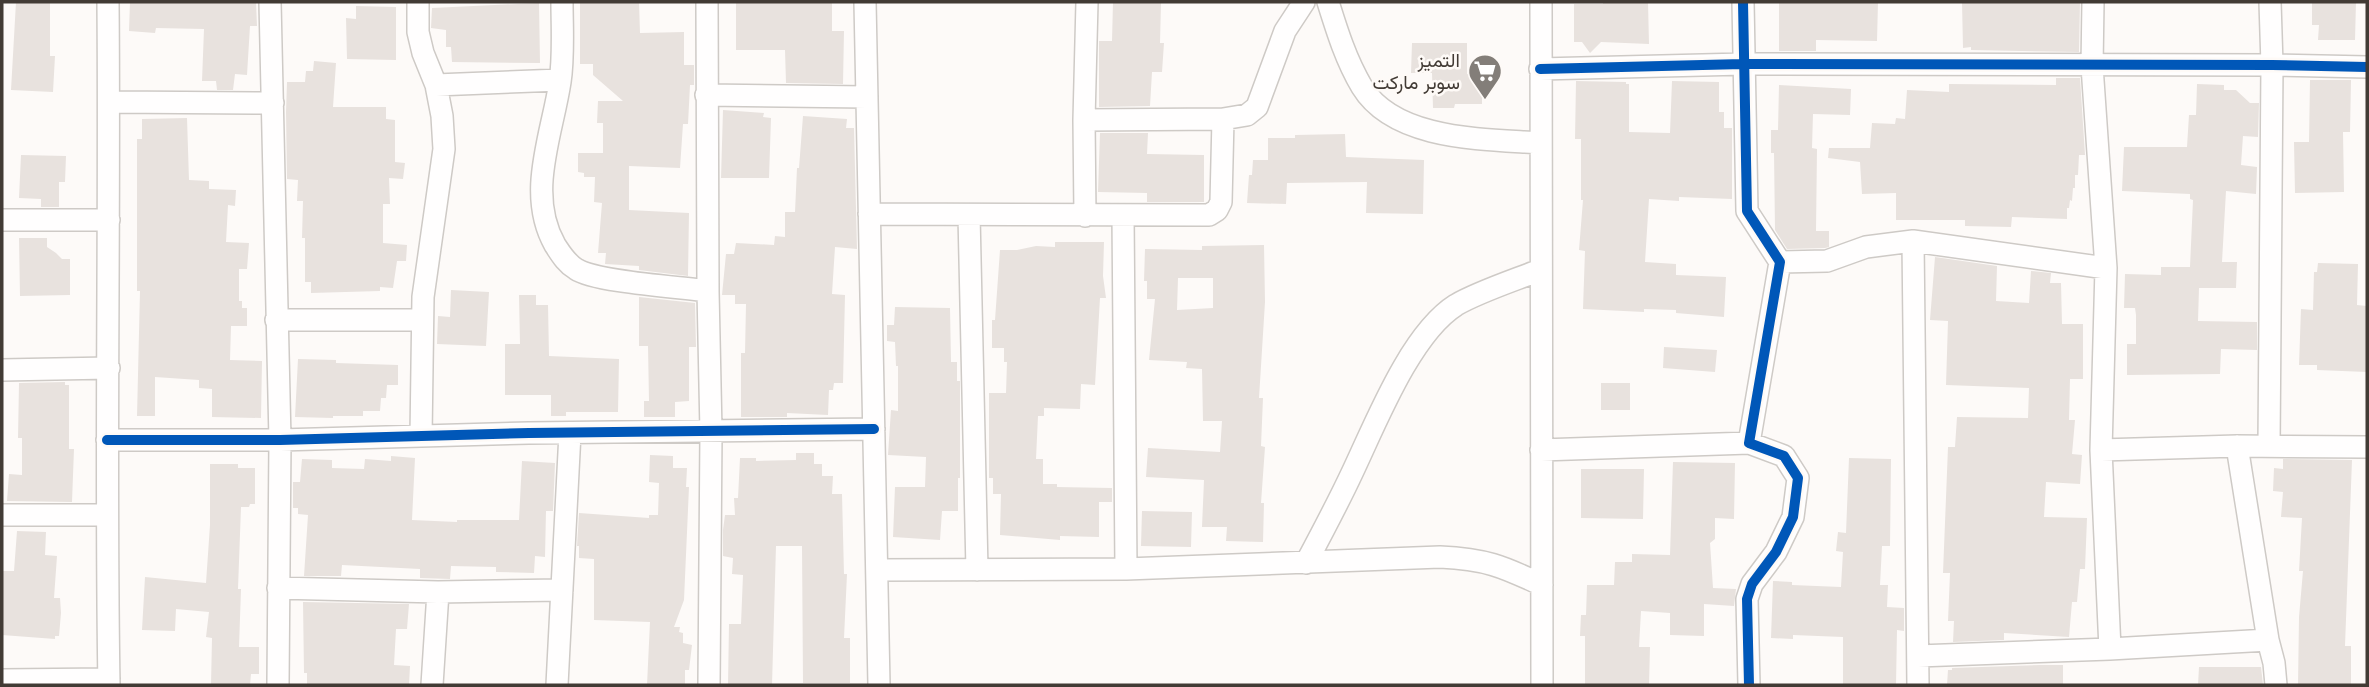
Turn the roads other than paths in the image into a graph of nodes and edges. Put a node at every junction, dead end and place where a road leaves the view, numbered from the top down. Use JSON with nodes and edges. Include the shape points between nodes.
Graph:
{"nodes":[{"id":1,"x":108,"y":2,"type":"edge"},
{"id":2,"x":270,"y":2,"type":"edge"},
{"id":3,"x":418,"y":2,"type":"edge"},
{"id":4,"x":562,"y":2,"type":"edge"},
{"id":5,"x":707,"y":2,"type":"edge"},
{"id":6,"x":865,"y":2,"type":"edge"},
{"id":7,"x":1087,"y":2,"type":"edge"},
{"id":8,"x":1304,"y":2,"type":"edge"},
{"id":9,"x":1328,"y":2,"type":"edge"},
{"id":10,"x":1541,"y":2,"type":"edge"},
{"id":11,"x":1743,"y":2,"type":"edge"},
{"id":12,"x":2093,"y":2,"type":"edge"},
{"id":13,"x":2270,"y":2,"type":"edge"},
{"id":14,"x":1744,"y":64,"type":"junction"},
{"id":15,"x":2272,"y":65,"type":"junction"},
{"id":16,"x":2092,"y":66,"type":"junction"},
{"id":17,"x":2367,"y":67,"type":"edge"},
{"id":18,"x":1541,"y":69,"type":"junction"},
{"id":19,"x":560,"y":80,"type":"junction"},
{"id":20,"x":436,"y":85,"type":"junction"},
{"id":21,"x":706,"y":95,"type":"junction"},
{"id":22,"x":867,"y":97,"type":"junction"},
{"id":23,"x":108,"y":102,"type":"junction"},
{"id":24,"x":272,"y":103,"type":"junction"},
{"id":25,"x":1223,"y":119,"type":"junction"},
{"id":26,"x":1084,"y":120,"type":"junction"},
{"id":27,"x":1541,"y":143,"type":"junction"},
{"id":28,"x":869,"y":214,"type":"junction"},
{"id":29,"x":969,"y":215,"type":"junction"},
{"id":30,"x":1123,"y":215,"type":"junction"},
{"id":31,"x":1085,"y":216,"type":"junction"},
{"id":32,"x":2,"y":220,"type":"edge"},
{"id":33,"x":109,"y":220,"type":"junction"},
{"id":34,"x":1913,"y":241,"type":"junction"},
{"id":35,"x":1780,"y":262,"type":"junction"},
{"id":36,"x":2106,"y":268,"type":"junction"},
{"id":37,"x":1540,"y":270,"type":"junction"},
{"id":38,"x":708,"y":291,"type":"junction"},
{"id":39,"x":276,"y":320,"type":"junction"},
{"id":40,"x":421,"y":320,"type":"junction"},
{"id":41,"x":108,"y":368,"type":"junction"},
{"id":42,"x":2,"y":370,"type":"edge"},
{"id":43,"x":874,"y":429,"type":"junction"},
{"id":44,"x":710,"y":432,"type":"junction"},
{"id":45,"x":570,"y":433,"type":"junction"},
{"id":46,"x":421,"y":436,"type":"junction"},
{"id":47,"x":107,"y":440,"type":"junction"},
{"id":48,"x":280,"y":440,"type":"junction"},
{"id":49,"x":1749,"y":443,"type":"junction"},
{"id":50,"x":2237,"y":446,"type":"junction"},
{"id":51,"x":2269,"y":446,"type":"junction"},
{"id":52,"x":2367,"y":447,"type":"edge"},
{"id":53,"x":1541,"y":450,"type":"junction"},
{"id":54,"x":2101,"y":450,"type":"junction"},
{"id":55,"x":2,"y":515,"type":"edge"},
{"id":56,"x":106,"y":515,"type":"junction"},
{"id":57,"x":1306,"y":563,"type":"junction"},
{"id":58,"x":1126,"y":569,"type":"junction"},
{"id":59,"x":877,"y":570,"type":"junction"},
{"id":60,"x":977,"y":570,"type":"junction"},
{"id":61,"x":1542,"y":585,"type":"junction"},
{"id":62,"x":278,"y":588,"type":"junction"},
{"id":63,"x":562,"y":590,"type":"junction"},
{"id":64,"x":438,"y":592,"type":"junction"},
{"id":65,"x":2268,"y":640,"type":"junction"},
{"id":66,"x":2110,"y":649,"type":"junction"},
{"id":67,"x":1918,"y":656,"type":"junction"},
{"id":68,"x":2,"y":680,"type":"edge"},
{"id":69,"x":109,"y":682,"type":"edge"},
{"id":70,"x":278,"y":685,"type":"edge"},
{"id":71,"x":432,"y":685,"type":"edge"},
{"id":72,"x":558,"y":685,"type":"edge"},
{"id":73,"x":709,"y":685,"type":"edge"},
{"id":74,"x":879,"y":685,"type":"edge"},
{"id":75,"x":1542,"y":685,"type":"edge"},
{"id":76,"x":1749,"y":685,"type":"edge"},
{"id":77,"x":1918,"y":685,"type":"edge"},
{"id":78,"x":2276,"y":685,"type":"edge"}],
"edges":[{"from":1,"to":23,"type":"street"},
{"from":2,"to":24,"type":"street"},
{"from":3,"to":20,"type":"street","via":[[418,32]]},
{"from":4,"to":19,"type":"street"},
{"from":5,"to":21,"type":"street"},
{"from":6,"to":22,"type":"street"},
{"from":7,"to":26,"type":"street"},
{"from":8,"to":25,"type":"street","via":[[1285,31],[1257,107],[1247,115]]},
{"from":9,"to":27,"type":"street","via":[[1363,89],[1383,111],[1434,132]]},
{"from":10,"to":18,"type":"street"},
{"from":11,"to":14,"type":"street"},
{"from":12,"to":16,"type":"street"},
{"from":13,"to":15,"type":"street"},
{"from":14,"to":16,"type":"street"},
{"from":14,"to":18,"type":"street"},
{"from":14,"to":35,"type":"street","via":[[1747,211]]},
{"from":15,"to":16,"type":"street"},
{"from":15,"to":17,"type":"street"},
{"from":15,"to":51,"type":"street"},
{"from":16,"to":36,"type":"street"},
{"from":18,"to":27,"type":"street"},
{"from":19,"to":20,"type":"street"},
{"from":19,"to":38,"type":"street","via":[[541,191],[549,233],[564,258],[577,270],[596,277]]},
{"from":20,"to":40,"type":"street","via":[[444,149]]},
{"from":21,"to":22,"type":"street"},
{"from":21,"to":38,"type":"street"},
{"from":22,"to":28,"type":"street"},
{"from":23,"to":24,"type":"street"},
{"from":23,"to":33,"type":"street"},
{"from":24,"to":39,"type":"street"},
{"from":25,"to":26,"type":"street"},
{"from":25,"to":30,"type":"street","via":[[1217,210],[1209,215]]},
{"from":26,"to":31,"type":"street"},
{"from":27,"to":37,"type":"street"},
{"from":28,"to":29,"type":"street"},
{"from":28,"to":43,"type":"street"},
{"from":29,"to":31,"type":"street"},
{"from":29,"to":60,"type":"street"},
{"from":30,"to":31,"type":"street"},
{"from":30,"to":58,"type":"street"},
{"from":32,"to":33,"type":"street"},
{"from":33,"to":41,"type":"street"},
{"from":34,"to":35,"type":"street","via":[[1866,247],[1827,261]]},
{"from":34,"to":36,"type":"street"},
{"from":34,"to":67,"type":"street"},
{"from":35,"to":49,"type":"street"},
{"from":36,"to":54,"type":"street"},
{"from":37,"to":53,"type":"street"},
{"from":37,"to":57,"type":"street","via":[[1455,306],[1418,346]]},
{"from":38,"to":44,"type":"street"},
{"from":39,"to":40,"type":"street"},
{"from":39,"to":48,"type":"street"},
{"from":40,"to":46,"type":"street"},
{"from":41,"to":42,"type":"street"},
{"from":41,"to":47,"type":"street"},
{"from":43,"to":44,"type":"street"},
{"from":43,"to":59,"type":"street"},
{"from":44,"to":45,"type":"street"},
{"from":44,"to":73,"type":"street"},
{"from":45,"to":46,"type":"street"},
{"from":45,"to":63,"type":"street"},
{"from":46,"to":48,"type":"street"},
{"from":47,"to":48,"type":"street"},
{"from":47,"to":56,"type":"street"},
{"from":48,"to":62,"type":"street"},
{"from":49,"to":53,"type":"street"},
{"from":49,"to":76,"type":"street","via":[[1784,456],[1798,478],[1789,527],[1747,599]]},
{"from":50,"to":51,"type":"street"},
{"from":50,"to":54,"type":"street"},
{"from":50,"to":65,"type":"street"},
{"from":51,"to":52,"type":"street"},
{"from":53,"to":61,"type":"street"},
{"from":54,"to":66,"type":"street"},
{"from":55,"to":56,"type":"street"},
{"from":56,"to":69,"type":"street"},
{"from":57,"to":58,"type":"street"},
{"from":57,"to":61,"type":"street","via":[[1472,559],[1502,566]]},
{"from":58,"to":60,"type":"street"},
{"from":59,"to":60,"type":"street"},
{"from":59,"to":74,"type":"street"},
{"from":61,"to":75,"type":"street"},
{"from":62,"to":64,"type":"street"},
{"from":62,"to":70,"type":"street"},
{"from":63,"to":64,"type":"street"},
{"from":63,"to":72,"type":"street"},
{"from":64,"to":71,"type":"street"},
{"from":65,"to":66,"type":"street"},
{"from":65,"to":78,"type":"street"},
{"from":66,"to":67,"type":"street"},
{"from":67,"to":77,"type":"street"},
{"from":68,"to":69,"type":"street"}]}
